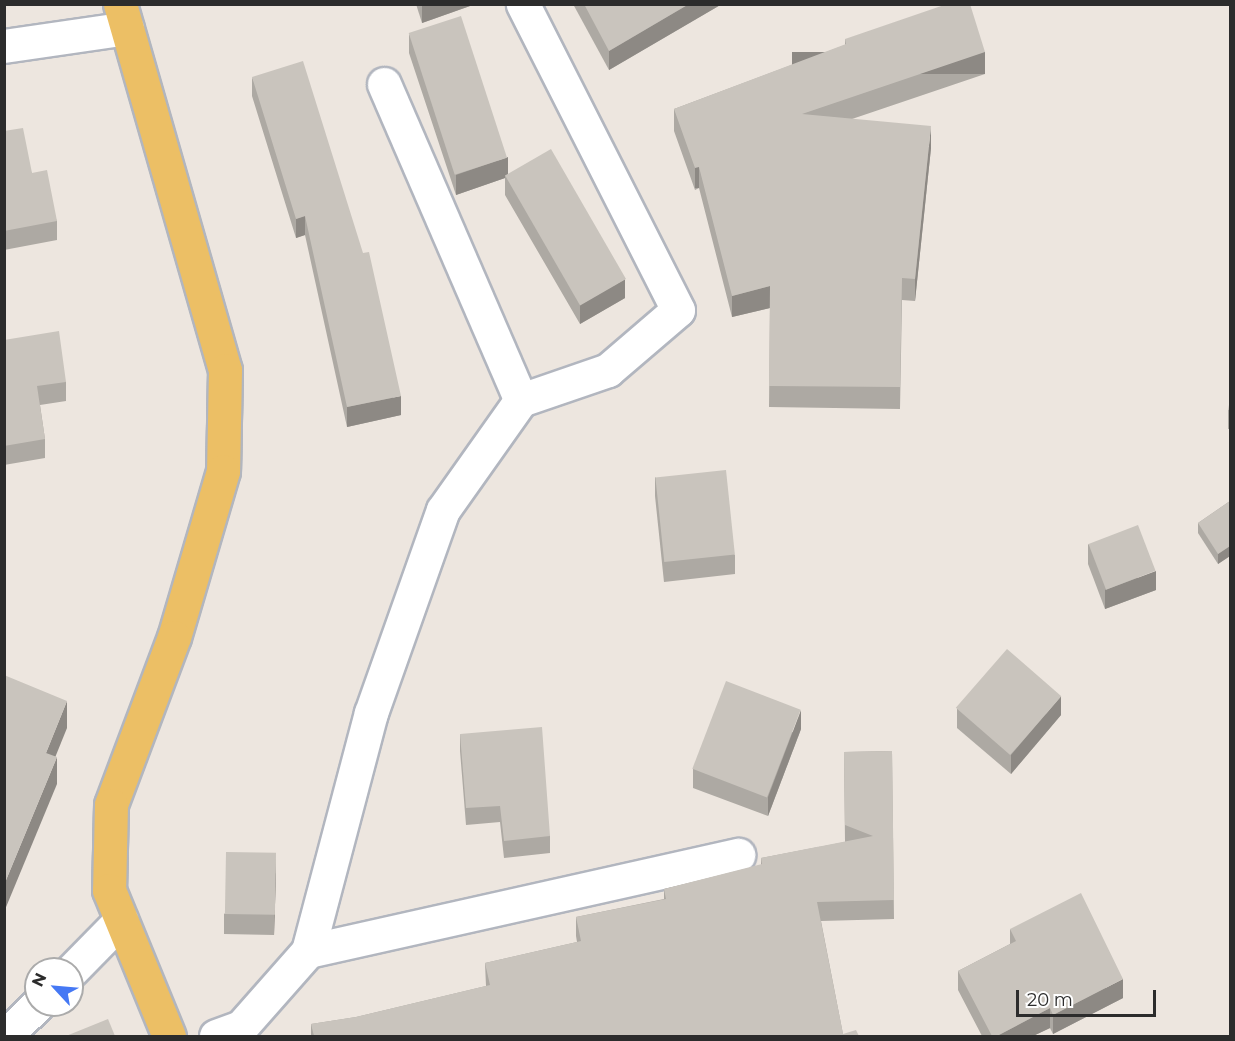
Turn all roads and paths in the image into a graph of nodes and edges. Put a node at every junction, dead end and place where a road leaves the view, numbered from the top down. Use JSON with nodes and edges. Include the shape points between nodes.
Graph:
{"nodes":[{"id":1,"x":523,"y":4,"type":"edge"},
{"id":2,"x":123,"y":16,"type":"edge"},
{"id":3,"x":4,"y":46,"type":"edge"},
{"id":4,"x":384,"y":84,"type":"dead end"},
{"id":5,"x":521,"y":400,"type":"junction"},
{"id":6,"x":738,"y":855,"type":"dead end"},
{"id":7,"x":122,"y":920,"type":"junction"},
{"id":8,"x":308,"y":951,"type":"junction"},
{"id":9,"x":84,"y":958,"type":"edge"},
{"id":10,"x":25,"y":1017,"type":"edge"},
{"id":11,"x":6,"y":1036,"type":"edge"},
{"id":12,"x":169,"y":1036,"type":"edge"},
{"id":13,"x":216,"y":1036,"type":"edge"}],
"edges":[{"from":1,"to":5,"type":"street","via":[[678,310],[608,370]]},
{"from":2,"to":3,"type":"street"},
{"from":2,"to":7,"type":"main road","via":[[225,370],[223,471],[174,637],[111,805],[109,890]]},
{"from":4,"to":5,"type":"street"},
{"from":5,"to":8,"type":"street","via":[[443,510],[371,713]]},
{"from":6,"to":8,"type":"street"},
{"from":7,"to":9,"type":"street"},
{"from":7,"to":12,"type":"main road"},
{"from":8,"to":13,"type":"street","via":[[241,1027]]},
{"from":10,"to":11,"type":"street"}]}
